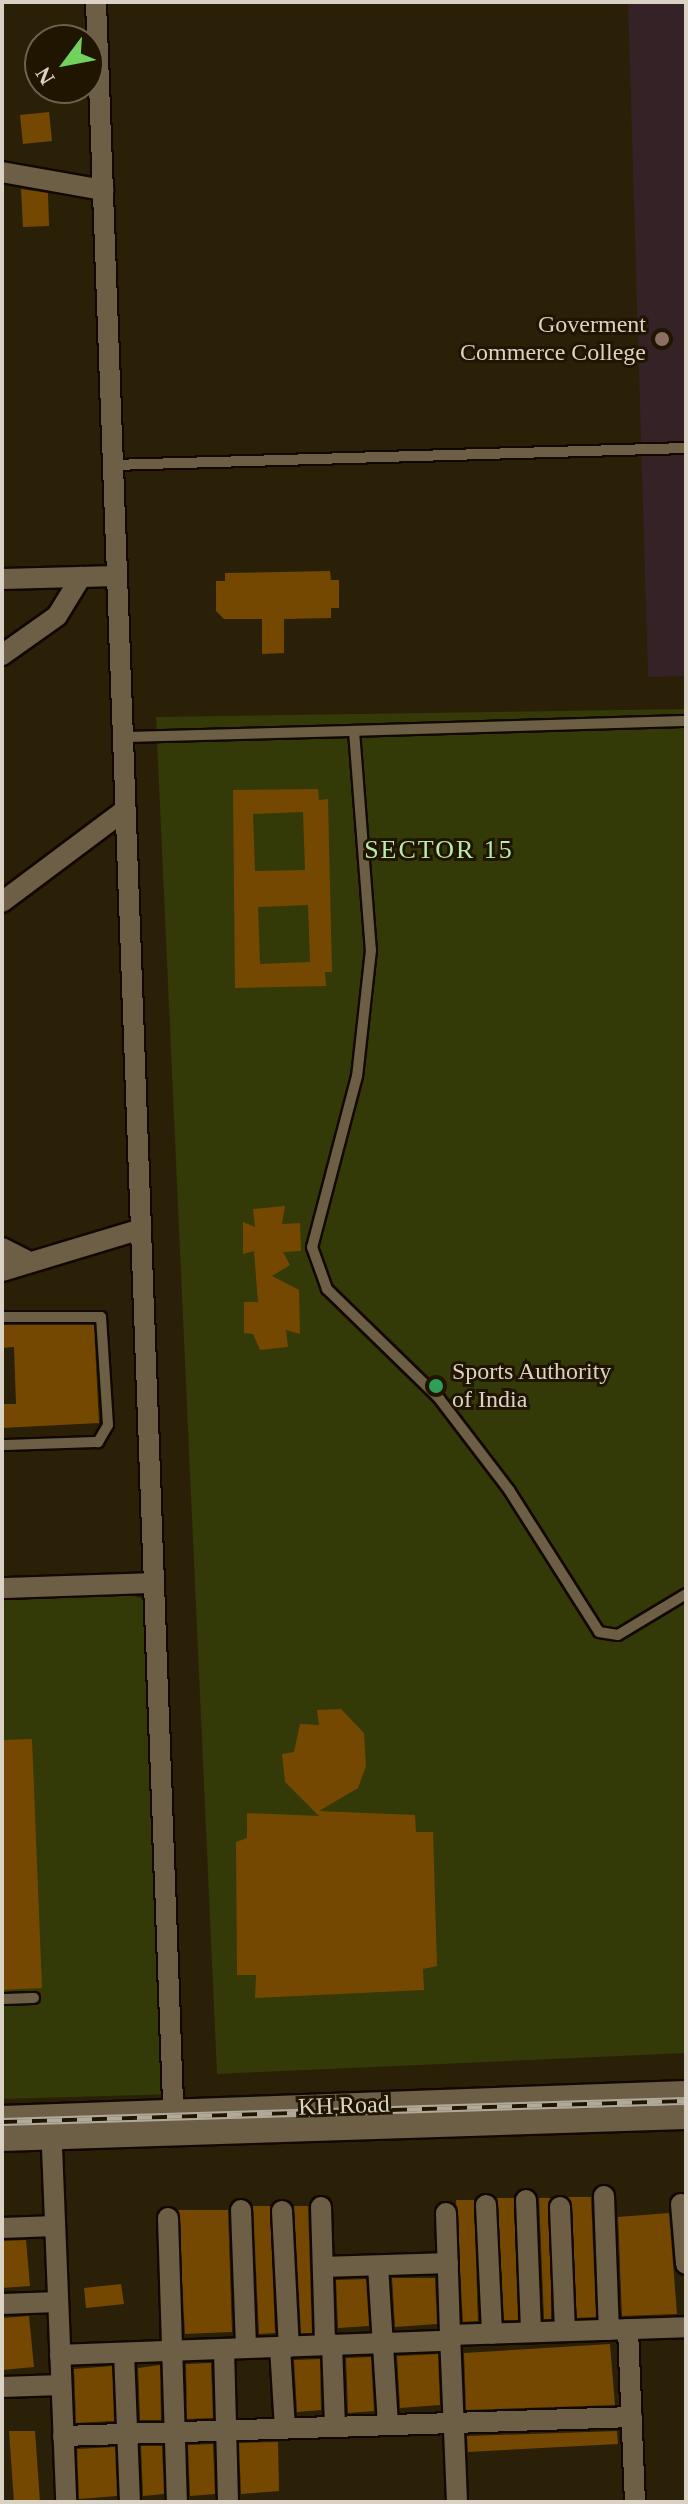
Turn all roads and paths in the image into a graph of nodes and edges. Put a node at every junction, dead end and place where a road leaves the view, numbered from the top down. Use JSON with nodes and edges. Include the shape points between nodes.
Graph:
{"nodes":[{"id":1,"x":96,"y":2,"type":"edge"},
{"id":2,"x":2,"y":172,"type":"edge"},
{"id":3,"x":103,"y":190,"type":"junction"},
{"id":4,"x":686,"y":448,"type":"edge"},
{"id":5,"x":113,"y":465,"type":"junction"},
{"id":6,"x":117,"y":576,"type":"junction"},
{"id":7,"x":81,"y":577,"type":"junction"},
{"id":8,"x":2,"y":579,"type":"edge"},
{"id":9,"x":2,"y":655,"type":"edge"},
{"id":10,"x":686,"y":721,"type":"edge"},
{"id":11,"x":354,"y":731,"type":"junction"},
{"id":12,"x":123,"y":737,"type":"junction"},
{"id":13,"x":125,"y":810,"type":"junction"},
{"id":14,"x":2,"y":902,"type":"edge"},
{"id":15,"x":141,"y":1229,"type":"junction"},
{"id":16,"x":2,"y":1248,"type":"edge"},
{"id":17,"x":26,"y":1260,"type":"junction"},
{"id":18,"x":2,"y":1271,"type":"edge"},
{"id":19,"x":2,"y":1317,"type":"edge"},
{"id":20,"x":2,"y":1445,"type":"edge"},
{"id":21,"x":154,"y":1583,"type":"junction"},
{"id":22,"x":2,"y":1588,"type":"edge"},
{"id":23,"x":686,"y":1594,"type":"edge"},
{"id":24,"x":34,"y":1998,"type":"dead end"},
{"id":25,"x":2,"y":1999,"type":"edge"},
{"id":26,"x":686,"y":2093,"type":"edge"},
{"id":27,"x":686,"y":2117,"type":"edge"},
{"id":28,"x":2,"y":2118,"type":"edge"},
{"id":29,"x":174,"y":2123,"type":"junction"},
{"id":30,"x":51,"y":2127,"type":"junction"},
{"id":31,"x":2,"y":2139,"type":"edge"},
{"id":32,"x":604,"y":2196,"type":"dead end"},
{"id":33,"x":526,"y":2200,"type":"dead end"},
{"id":34,"x":681,"y":2204,"type":"dead end"},
{"id":35,"x":486,"y":2205,"type":"dead end"},
{"id":36,"x":321,"y":2207,"type":"dead end"},
{"id":37,"x":560,"y":2207,"type":"dead end"},
{"id":38,"x":241,"y":2210,"type":"dead end"},
{"id":39,"x":282,"y":2211,"type":"dead end"},
{"id":40,"x":446,"y":2213,"type":"dead end"},
{"id":41,"x":168,"y":2218,"type":"dead end"},
{"id":42,"x":55,"y":2226,"type":"junction"},
{"id":43,"x":2,"y":2228,"type":"edge"},
{"id":44,"x":448,"y":2263,"type":"junction"},
{"id":45,"x":686,"y":2264,"type":"edge"},
{"id":46,"x":378,"y":2266,"type":"junction"},
{"id":47,"x":324,"y":2267,"type":"junction"},
{"id":48,"x":58,"y":2302,"type":"junction"},
{"id":49,"x":2,"y":2304,"type":"edge"},
{"id":50,"x":686,"y":2327,"type":"edge"},
{"id":51,"x":619,"y":2329,"type":"junction"},
{"id":52,"x":565,"y":2331,"type":"junction"},
{"id":53,"x":531,"y":2332,"type":"junction"},
{"id":54,"x":492,"y":2334,"type":"junction"},
{"id":55,"x":450,"y":2338,"type":"junction"},
{"id":56,"x":329,"y":2344,"type":"junction"},
{"id":57,"x":383,"y":2344,"type":"junction"},
{"id":58,"x":284,"y":2347,"type":"junction"},
{"id":59,"x":246,"y":2348,"type":"junction"},
{"id":60,"x":224,"y":2349,"type":"junction"},
{"id":61,"x":173,"y":2351,"type":"junction"},
{"id":62,"x":124,"y":2353,"type":"junction"},
{"id":63,"x":60,"y":2355,"type":"junction"},
{"id":64,"x":61,"y":2385,"type":"junction"},
{"id":65,"x":2,"y":2387,"type":"edge"},
{"id":66,"x":632,"y":2417,"type":"junction"},
{"id":67,"x":454,"y":2423,"type":"junction"},
{"id":68,"x":388,"y":2425,"type":"junction"},
{"id":69,"x":335,"y":2426,"type":"junction"},
{"id":70,"x":285,"y":2428,"type":"junction"},
{"id":71,"x":228,"y":2430,"type":"junction"},
{"id":72,"x":175,"y":2431,"type":"junction"},
{"id":73,"x":128,"y":2434,"type":"junction"},
{"id":74,"x":63,"y":2436,"type":"junction"},
{"id":75,"x":66,"y":2502,"type":"edge"},
{"id":76,"x":130,"y":2502,"type":"edge"},
{"id":77,"x":177,"y":2502,"type":"edge"},
{"id":78,"x":228,"y":2502,"type":"edge"},
{"id":79,"x":457,"y":2502,"type":"edge"},
{"id":80,"x":635,"y":2502,"type":"edge"}],
"edges":[{"from":1,"to":3,"type":"street"},
{"from":2,"to":3,"type":"street"},
{"from":3,"to":5,"type":"street"},
{"from":4,"to":5,"type":"lane"},
{"from":5,"to":6,"type":"street"},
{"from":6,"to":7,"type":"street"},
{"from":6,"to":12,"type":"street"},
{"from":7,"to":8,"type":"street"},
{"from":7,"to":9,"type":"street","via":[[57,616]]},
{"from":10,"to":11,"type":"lane"},
{"from":11,"to":12,"type":"lane"},
{"from":11,"to":23,"type":"lane","via":[[371,950],[357,1076],[315,1228],[315,1270],[358,1324],[438,1397],[509,1490],[599,1632],[618,1635]]},
{"from":12,"to":13,"type":"street"},
{"from":13,"to":14,"type":"street"},
{"from":13,"to":15,"type":"street"},
{"from":15,"to":17,"type":"street"},
{"from":15,"to":21,"type":"street"},
{"from":16,"to":17,"type":"street"},
{"from":17,"to":18,"type":"street"},
{"from":19,"to":20,"type":"lane","via":[[101,1317],[108,1425],[98,1442]]},
{"from":21,"to":22,"type":"street"},
{"from":21,"to":29,"type":"street"},
{"from":24,"to":25,"type":"lane"},
{"from":26,"to":29,"type":"main road","name":"KH Road"},
{"from":27,"to":29,"type":"main road","name":"KH Road"},
{"from":28,"to":30,"type":"main road","name":"KH Road"},
{"from":29,"to":30,"type":"main road","name":"KH Road"},
{"from":30,"to":31,"type":"main road","name":"KH Road"},
{"from":30,"to":42,"type":"street"},
{"from":32,"to":51,"type":"street"},
{"from":33,"to":53,"type":"street"},
{"from":34,"to":45,"type":"street"},
{"from":35,"to":54,"type":"street"},
{"from":36,"to":47,"type":"street"},
{"from":37,"to":52,"type":"street"},
{"from":38,"to":59,"type":"street"},
{"from":39,"to":58,"type":"street"},
{"from":40,"to":44,"type":"street"},
{"from":41,"to":61,"type":"street"},
{"from":42,"to":43,"type":"street"},
{"from":42,"to":48,"type":"street"},
{"from":44,"to":46,"type":"street"},
{"from":44,"to":55,"type":"street"},
{"from":46,"to":47,"type":"street"},
{"from":46,"to":57,"type":"street"},
{"from":47,"to":56,"type":"street"},
{"from":48,"to":49,"type":"street"},
{"from":48,"to":63,"type":"street"},
{"from":50,"to":51,"type":"street"},
{"from":51,"to":52,"type":"street"},
{"from":51,"to":66,"type":"street"},
{"from":52,"to":53,"type":"street"},
{"from":53,"to":54,"type":"street"},
{"from":54,"to":55,"type":"street"},
{"from":55,"to":57,"type":"street"},
{"from":55,"to":67,"type":"street"},
{"from":56,"to":57,"type":"street"},
{"from":56,"to":58,"type":"street"},
{"from":56,"to":69,"type":"street"},
{"from":57,"to":68,"type":"street"},
{"from":58,"to":59,"type":"street"},
{"from":58,"to":70,"type":"street"},
{"from":59,"to":60,"type":"street"},
{"from":60,"to":61,"type":"street"},
{"from":60,"to":71,"type":"street"},
{"from":61,"to":62,"type":"street"},
{"from":61,"to":72,"type":"street"},
{"from":62,"to":63,"type":"street"},
{"from":62,"to":73,"type":"street"},
{"from":63,"to":64,"type":"street"},
{"from":64,"to":65,"type":"street"},
{"from":64,"to":74,"type":"street"},
{"from":66,"to":67,"type":"street"},
{"from":66,"to":80,"type":"street"},
{"from":67,"to":68,"type":"street"},
{"from":67,"to":79,"type":"street"},
{"from":68,"to":69,"type":"street"},
{"from":69,"to":70,"type":"street"},
{"from":70,"to":71,"type":"street"},
{"from":71,"to":72,"type":"street"},
{"from":71,"to":78,"type":"street"},
{"from":72,"to":73,"type":"street"},
{"from":72,"to":77,"type":"street"},
{"from":73,"to":74,"type":"street"},
{"from":73,"to":76,"type":"street"},
{"from":74,"to":75,"type":"street"}]}
